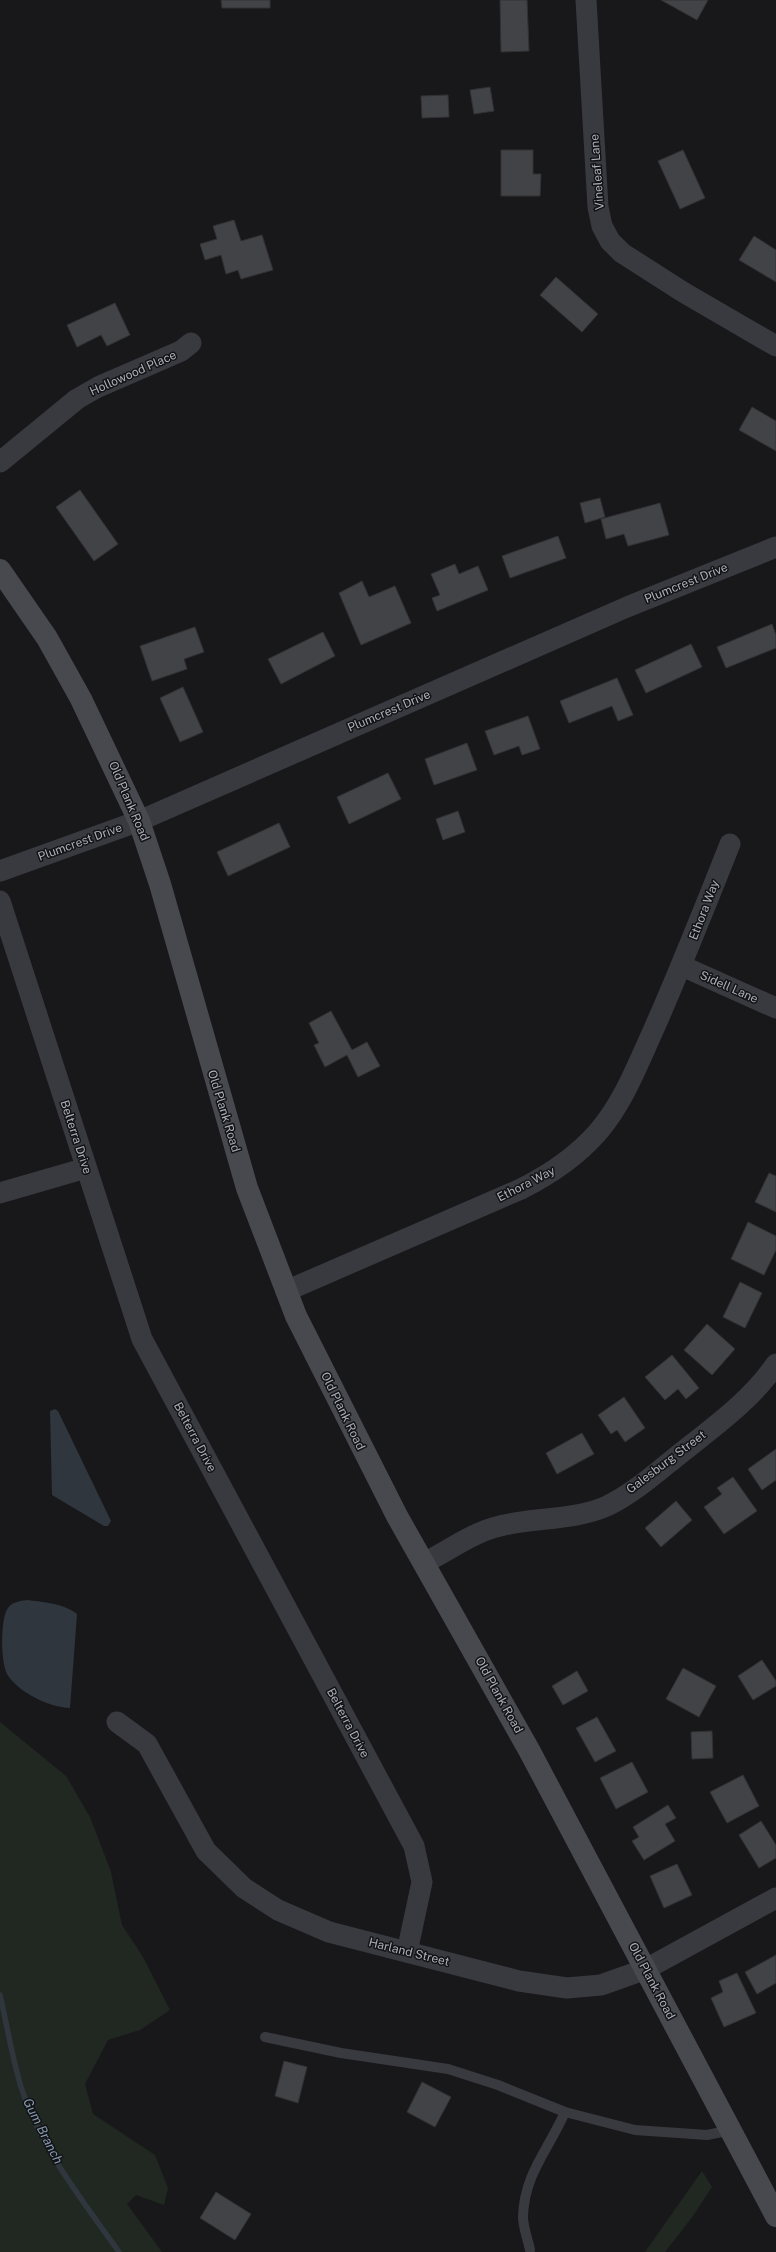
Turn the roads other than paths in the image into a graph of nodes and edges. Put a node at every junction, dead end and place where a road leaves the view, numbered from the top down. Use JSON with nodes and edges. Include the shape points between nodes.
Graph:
{"nodes":[{"id":1,"x":586,"y":0,"type":"edge"},
{"id":2,"x":191,"y":343,"type":"dead end"},
{"id":3,"x":776,"y":346,"type":"edge"},
{"id":4,"x":0,"y":462,"type":"edge"},
{"id":5,"x":776,"y":547,"type":"edge"},
{"id":6,"x":0,"y":570,"type":"edge"},
{"id":7,"x":139,"y":821,"type":"junction"},
{"id":8,"x":730,"y":844,"type":"dead end"},
{"id":9,"x":0,"y":871,"type":"edge"},
{"id":10,"x":0,"y":901,"type":"edge"},
{"id":11,"x":682,"y":966,"type":"junction"},
{"id":12,"x":776,"y":1008,"type":"edge"},
{"id":13,"x":86,"y":1168,"type":"junction"},
{"id":14,"x":0,"y":1192,"type":"edge"},
{"id":15,"x":286,"y":1291,"type":"junction"},
{"id":16,"x":776,"y":1364,"type":"edge"},
{"id":17,"x":424,"y":1563,"type":"junction"},
{"id":18,"x":117,"y":1722,"type":"dead end"},
{"id":19,"x":776,"y":1898,"type":"edge"},
{"id":20,"x":407,"y":1952,"type":"junction"},
{"id":21,"x":646,"y":1969,"type":"junction"},
{"id":22,"x":265,"y":2037,"type":"dead end"},
{"id":23,"x":565,"y":2112,"type":"junction"},
{"id":24,"x":731,"y":2130,"type":"junction"},
{"id":25,"x":776,"y":2216,"type":"edge"},
{"id":26,"x":530,"y":2250,"type":"dead end"}],
"edges":[{"from":1,"to":3,"type":"street","name":"Vineleaf Lane","via":[[598,207],[602,226],[610,241],[622,253],[677,288]]},
{"from":2,"to":4,"type":"street","name":"Hollowood Place","via":[[181,351],[98,387],[77,399]]},
{"from":5,"to":7,"type":"street","name":"Plumcrest Drive","via":[[606,616]]},
{"from":6,"to":7,"type":"street","name":"Old Plank Road","via":[[47,638],[81,699]]},
{"from":7,"to":9,"type":"street","name":"Plumcrest Drive"},
{"from":7,"to":15,"type":"street","name":"Old Plank Road","via":[[160,884],[247,1188]]},
{"from":8,"to":11,"type":"street","name":"Ethora Way"},
{"from":10,"to":13,"type":"street","name":"Belterra Drive"},
{"from":11,"to":12,"type":"street","name":"Sidell Lane"},
{"from":11,"to":15,"type":"street","name":"Ethora Way","via":[[622,1098],[599,1131],[571,1159],[521,1189]]},
{"from":13,"to":14,"type":"street"},
{"from":13,"to":20,"type":"street","name":"Belterra Drive","via":[[142,1339],[414,1846],[422,1882]]},
{"from":15,"to":17,"type":"street","name":"Old Plank Road","via":[[355,1436]]},
{"from":16,"to":17,"type":"street","name":"Galesburg Street","via":[[765,1380],[693,1443],[646,1481],[607,1505],[577,1515],[498,1526]]},
{"from":17,"to":21,"type":"street","name":"Old Plank Road","via":[[529,1750]]},
{"from":18,"to":20,"type":"street","name":"Harland Street","via":[[147,1744],[206,1851],[244,1888],[278,1910],[329,1932]]},
{"from":19,"to":21,"type":"street","name":"Harland Street"},
{"from":20,"to":21,"type":"street","name":"Harland Street","via":[[518,1981],[567,1988],[601,1985]]},
{"from":21,"to":24,"type":"street","name":"Old Plank Road"},
{"from":22,"to":23,"type":"lane","via":[[341,2053],[448,2069],[498,2084]]},
{"from":23,"to":24,"type":"lane","via":[[635,2130],[707,2135]]},
{"from":23,"to":26,"type":"lane","via":[[555,2136],[526,2188],[523,2218]]},
{"from":24,"to":25,"type":"street","name":"Old Plank Road"}]}
